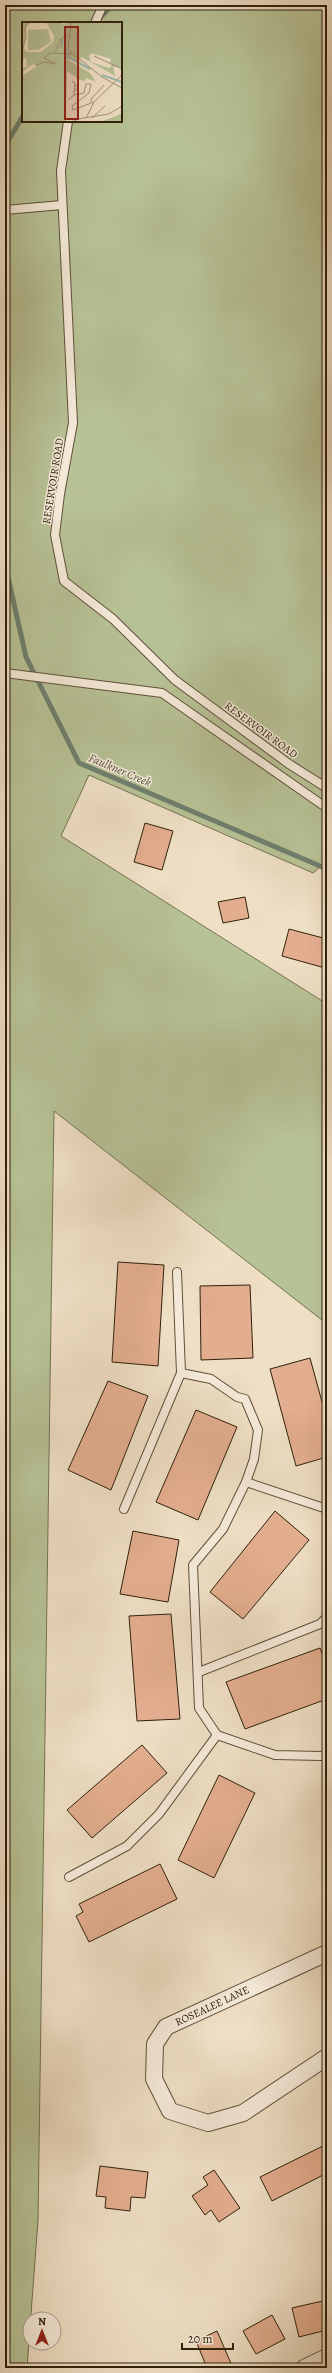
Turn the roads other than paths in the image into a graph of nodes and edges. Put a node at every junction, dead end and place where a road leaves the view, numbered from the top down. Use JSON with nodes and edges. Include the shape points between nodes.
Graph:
{"nodes":[{"id":1,"x":103,"y":5,"type":"edge"},
{"id":2,"x":95,"y":22,"type":"edge"},
{"id":3,"x":68,"y":122,"type":"edge"},
{"id":4,"x":62,"y":205,"type":"junction"},
{"id":5,"x":5,"y":210,"type":"edge"},
{"id":6,"x":5,"y":673,"type":"edge"},
{"id":7,"x":327,"y":788,"type":"edge"},
{"id":8,"x":327,"y":806,"type":"edge"},
{"id":9,"x":177,"y":1272,"type":"dead end"},
{"id":10,"x":181,"y":1373,"type":"junction"},
{"id":11,"x":246,"y":1482,"type":"junction"},
{"id":12,"x":124,"y":1509,"type":"dead end"},
{"id":13,"x":327,"y":1509,"type":"edge"},
{"id":14,"x":327,"y":1617,"type":"edge"},
{"id":15,"x":199,"y":1672,"type":"junction"},
{"id":16,"x":217,"y":1735,"type":"junction"},
{"id":17,"x":327,"y":1754,"type":"edge"},
{"id":18,"x":69,"y":1876,"type":"dead end"},
{"id":19,"x":327,"y":1953,"type":"edge"},
{"id":20,"x":327,"y":2058,"type":"edge"},
{"id":21,"x":327,"y":2357,"type":"edge"},
{"id":22,"x":304,"y":2368,"type":"edge"}],
"edges":[{"from":1,"to":2,"type":"lane"},
{"from":3,"to":4,"type":"lane","name":"RESERVOIR ROAD","via":[[61,171]]},
{"from":4,"to":5,"type":"lane"},
{"from":4,"to":7,"type":"lane","name":"RESERVOIR ROAD","via":[[74,423],[55,535],[64,581],[113,619],[175,680],[289,764]]},
{"from":6,"to":8,"type":"lane","via":[[162,693]]},
{"from":9,"to":10,"type":"lane"},
{"from":10,"to":11,"type":"lane","via":[[210,1379],[237,1397],[246,1399],[258,1430],[254,1459]]},
{"from":10,"to":12,"type":"lane"},
{"from":11,"to":13,"type":"lane"},
{"from":11,"to":15,"type":"lane","via":[[222,1529],[193,1565]]},
{"from":14,"to":15,"type":"lane","via":[[320,1624]]},
{"from":15,"to":16,"type":"lane","via":[[199,1708]]},
{"from":16,"to":17,"type":"lane","via":[[275,1755]]},
{"from":16,"to":18,"type":"lane","via":[[159,1814],[127,1846]]},
{"from":19,"to":20,"type":"street","name":"ROSEALEE LANE","via":[[166,2027],[155,2044],[154,2079],[170,2111],[208,2123],[243,2113]]},
{"from":21,"to":22,"type":"street"}]}
